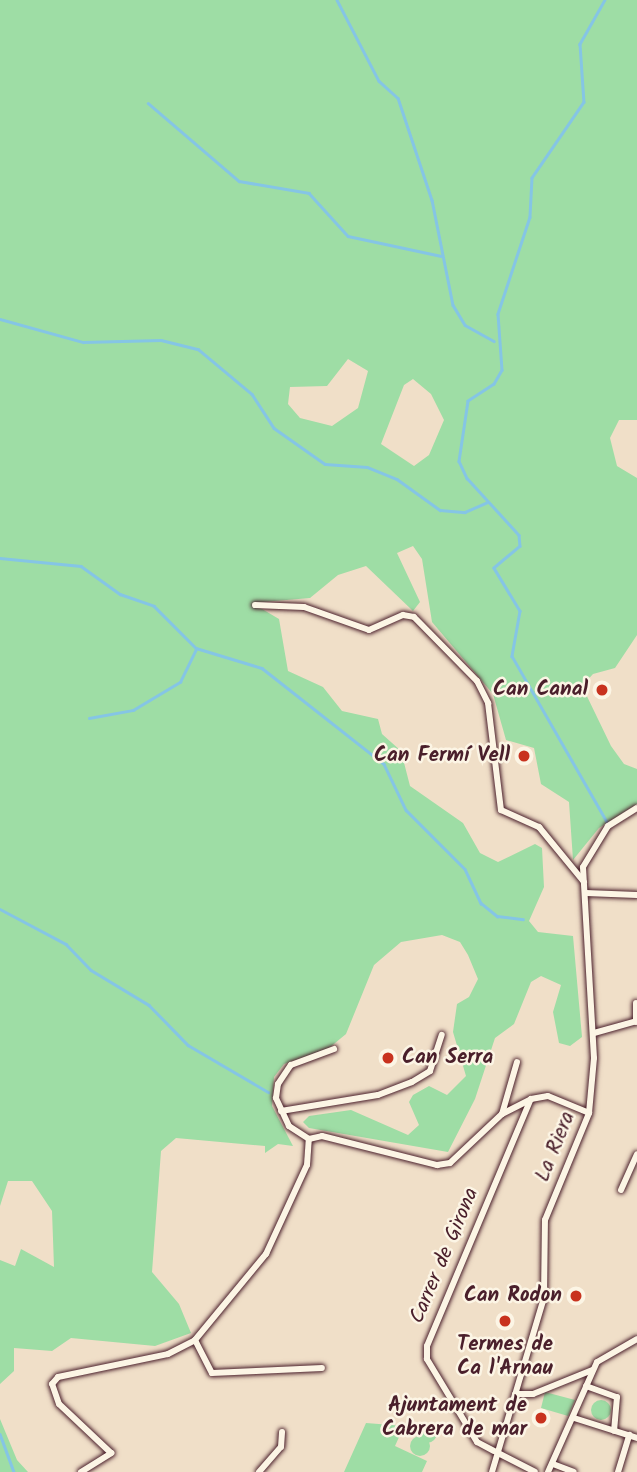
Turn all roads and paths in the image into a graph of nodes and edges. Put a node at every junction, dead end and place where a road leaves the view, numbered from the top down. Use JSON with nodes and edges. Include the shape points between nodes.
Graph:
{"nodes":[{"id":1,"x":255,"y":605,"type":"dead end"},
{"id":2,"x":637,"y":808,"type":"edge"},
{"id":3,"x":584,"y":882,"type":"junction"},
{"id":4,"x":586,"y":893,"type":"junction"},
{"id":5,"x":637,"y":895,"type":"edge"},
{"id":6,"x":636,"y":1003,"type":"edge"},
{"id":7,"x":636,"y":1021,"type":"edge"},
{"id":8,"x":594,"y":1033,"type":"junction"},
{"id":9,"x":442,"y":1035,"type":"dead end"},
{"id":10,"x":334,"y":1049,"type":"dead end"},
{"id":11,"x":517,"y":1062,"type":"dead end"},
{"id":12,"x":531,"y":1099,"type":"junction"},
{"id":13,"x":281,"y":1111,"type":"junction"},
{"id":14,"x":590,"y":1113,"type":"junction"},
{"id":15,"x":502,"y":1114,"type":"junction"},
{"id":16,"x":309,"y":1139,"type":"junction"},
{"id":17,"x":634,"y":1154,"type":"edge"},
{"id":18,"x":621,"y":1190,"type":"dead end"},
{"id":19,"x":637,"y":1339,"type":"edge"},
{"id":20,"x":195,"y":1340,"type":"junction"},
{"id":21,"x":322,"y":1368,"type":"dead end"},
{"id":22,"x":593,"y":1370,"type":"junction"},
{"id":23,"x":586,"y":1386,"type":"junction"},
{"id":24,"x":517,"y":1394,"type":"junction"},
{"id":25,"x":574,"y":1418,"type":"junction"},
{"id":26,"x":614,"y":1430,"type":"junction"},
{"id":27,"x":282,"y":1432,"type":"dead end"},
{"id":28,"x":629,"y":1435,"type":"junction"},
{"id":29,"x":637,"y":1438,"type":"edge"},
{"id":30,"x":497,"y":1453,"type":"junction"},
{"id":31,"x":552,"y":1464,"type":"junction"},
{"id":32,"x":80,"y":1472,"type":"edge"},
{"id":33,"x":259,"y":1472,"type":"edge"},
{"id":34,"x":492,"y":1472,"type":"edge"},
{"id":35,"x":535,"y":1472,"type":"edge"},
{"id":36,"x":548,"y":1472,"type":"edge"},
{"id":37,"x":574,"y":1472,"type":"edge"},
{"id":38,"x":618,"y":1472,"type":"edge"}],
"edges":[{"from":1,"to":3,"type":"street","via":[[304,607],[369,630],[403,615],[414,617],[477,681],[488,703],[501,810],[539,827]]},
{"from":2,"to":3,"type":"street","name":"La Riera","via":[[608,827],[587,854]]},
{"from":3,"to":4,"type":"street","name":"La Riera"},
{"from":4,"to":5,"type":"street"},
{"from":4,"to":8,"type":"street","name":"La Riera"},
{"from":6,"to":7,"type":"street"},
{"from":7,"to":8,"type":"street"},
{"from":8,"to":14,"type":"street","name":"La Riera"},
{"from":9,"to":13,"type":"street","via":[[430,1071],[412,1082],[378,1095]]},
{"from":10,"to":13,"type":"street","via":[[283,1072],[276,1098]]},
{"from":11,"to":15,"type":"street"},
{"from":12,"to":14,"type":"street","via":[[548,1096]]},
{"from":12,"to":15,"type":"street"},
{"from":12,"to":30,"type":"street","name":"Carrer de Girona","via":[[427,1346],[427,1359],[477,1442]]},
{"from":13,"to":16,"type":"street"},
{"from":14,"to":24,"type":"street","name":"La Riera","via":[[545,1220],[544,1298]]},
{"from":15,"to":16,"type":"street","via":[[450,1163],[437,1165],[322,1136]]},
{"from":16,"to":20,"type":"street","via":[[307,1165],[279,1232]]},
{"from":17,"to":18,"type":"street"},
{"from":19,"to":22,"type":"street","via":[[607,1351]]},
{"from":20,"to":21,"type":"street","via":[[212,1373]]},
{"from":20,"to":32,"type":"street","via":[[168,1354],[58,1377],[52,1384],[59,1404],[111,1453]]},
{"from":22,"to":23,"type":"street"},
{"from":22,"to":24,"type":"street"},
{"from":23,"to":25,"type":"street"},
{"from":23,"to":26,"type":"street","via":[[617,1397]]},
{"from":24,"to":30,"type":"street","name":"La Riera"},
{"from":25,"to":26,"type":"street"},
{"from":25,"to":31,"type":"street"},
{"from":26,"to":28,"type":"street"},
{"from":27,"to":33,"type":"street","via":[[281,1447]]},
{"from":28,"to":29,"type":"street"},
{"from":28,"to":38,"type":"street"},
{"from":30,"to":34,"type":"street","name":"La Riera"},
{"from":30,"to":35,"type":"street","name":"Carrer de Girona"},
{"from":31,"to":36,"type":"street"},
{"from":31,"to":37,"type":"street"}]}
